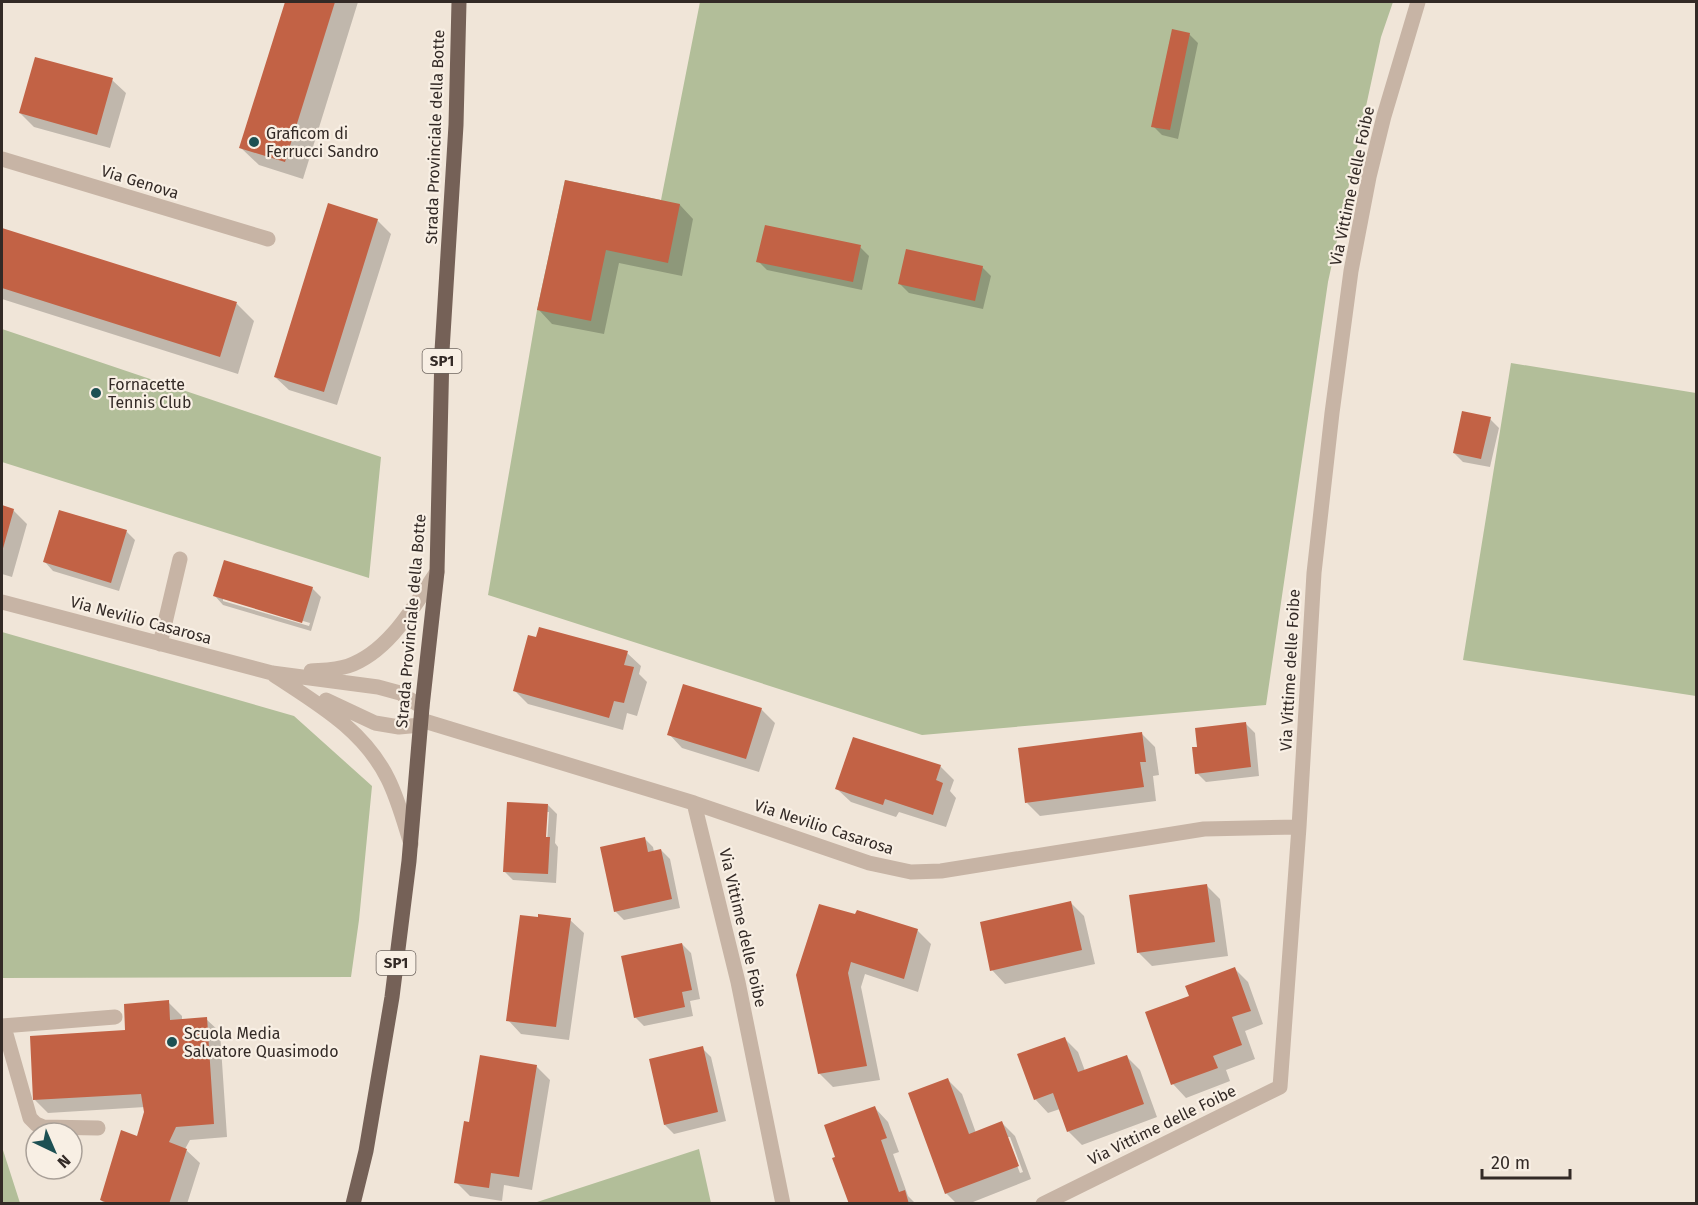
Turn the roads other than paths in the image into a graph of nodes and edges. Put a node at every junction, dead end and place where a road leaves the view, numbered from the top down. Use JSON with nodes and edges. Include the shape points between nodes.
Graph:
{"nodes":[{"id":1,"x":459,"y":2,"type":"edge"},
{"id":2,"x":1418,"y":2,"type":"edge"},
{"id":3,"x":2,"y":159,"type":"edge"},
{"id":4,"x":268,"y":240,"type":"dead end"},
{"id":5,"x":180,"y":559,"type":"dead end"},
{"id":6,"x":436,"y":572,"type":"junction"},
{"id":7,"x":2,"y":602,"type":"edge"},
{"id":8,"x":160,"y":644,"type":"junction"},
{"id":9,"x":272,"y":673,"type":"junction"},
{"id":10,"x":421,"y":718,"type":"junction"},
{"id":11,"x":694,"y":803,"type":"junction"},
{"id":12,"x":1299,"y":827,"type":"junction"},
{"id":13,"x":411,"y":844,"type":"junction"},
{"id":14,"x":115,"y":1017,"type":"dead end"},
{"id":15,"x":3,"y":1026,"type":"edge"},
{"id":16,"x":98,"y":1128,"type":"dead end"},
{"id":17,"x":353,"y":1203,"type":"edge"},
{"id":18,"x":783,"y":1203,"type":"edge"},
{"id":19,"x":1044,"y":1203,"type":"edge"}],
"edges":[{"from":1,"to":6,"type":"main road","name":"Strada Provinciale della Botte","number":"SP1"},
{"from":2,"to":12,"type":"street","name":"Via Vittime delle Foibe","via":[[1384,116],[1351,271],[1314,573]]},
{"from":3,"to":4,"type":"street","name":"Via Genova"},
{"from":5,"to":8,"type":"street"},
{"from":6,"to":9,"type":"street","name":"Via Nevilio Casarosa","via":[[409,613],[370,655],[346,667]]},
{"from":6,"to":10,"type":"main road","name":"Strada Provinciale della Botte","number":"SP1"},
{"from":7,"to":8,"type":"street","name":"Via Nevilio Casarosa"},
{"from":8,"to":9,"type":"street","name":"Via Nevilio Casarosa"},
{"from":9,"to":10,"type":"street","name":"Via Nevilio Casarosa","via":[[400,693]]},
{"from":9,"to":10,"type":"street","name":"Via Nevilio Casarosa","via":[[375,723],[399,727]]},
{"from":9,"to":13,"type":"street","name":"Via Nevilio Casarosa","via":[[338,717],[366,746],[388,777]]},
{"from":10,"to":11,"type":"street","name":"Via Nevilio Casarosa"},
{"from":10,"to":13,"type":"main road","name":"Strada Provinciale della Botte","number":"SP1"},
{"from":11,"to":12,"type":"street","name":"Via Nevilio Casarosa","via":[[869,863],[910,872],[941,872],[1204,829]]},
{"from":11,"to":18,"type":"street","name":"Via Vittime delle Foibe","via":[[738,982]]},
{"from":12,"to":19,"type":"street","name":"Via Vittime delle Foibe","via":[[1280,1087]]},
{"from":13,"to":17,"type":"main road","name":"Strada Provinciale della Botte","number":"SP1","via":[[379,1079]]},
{"from":14,"to":15,"type":"street"},
{"from":15,"to":16,"type":"street","via":[[30,1118],[43,1127]]}]}
